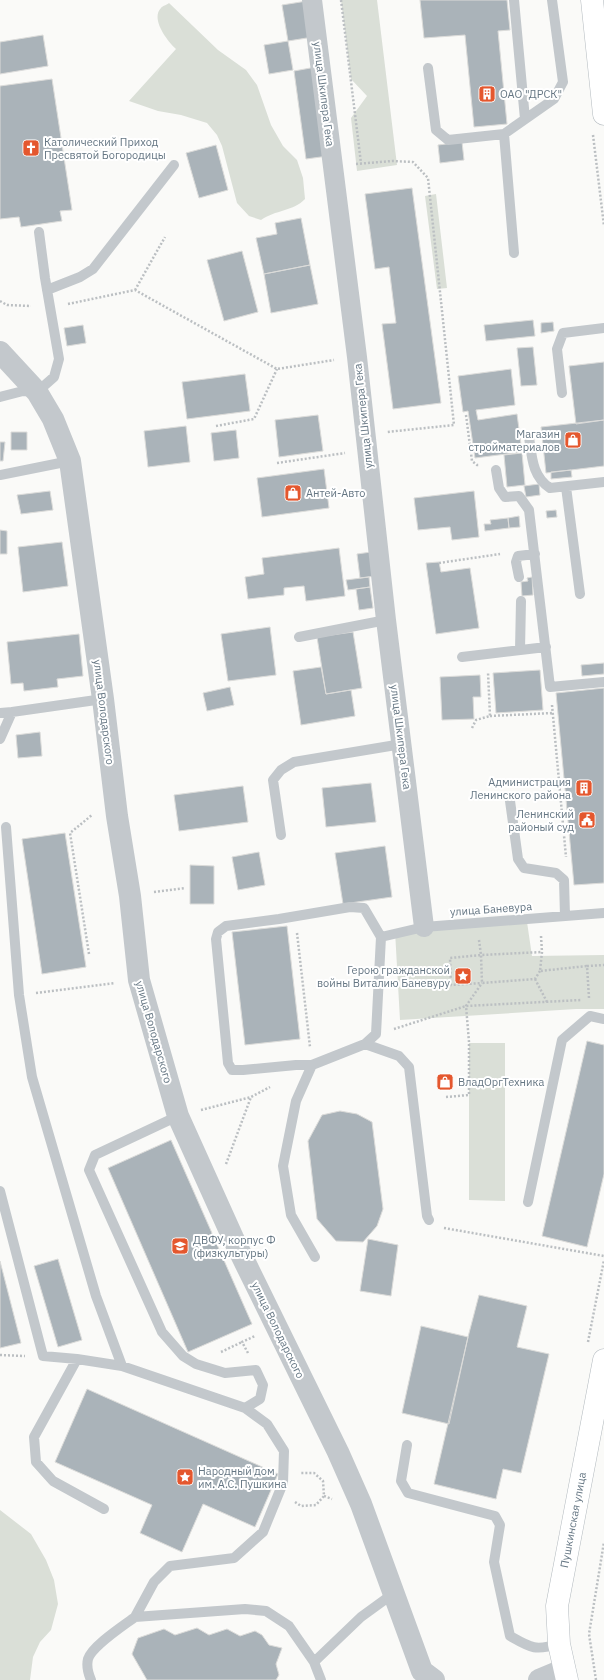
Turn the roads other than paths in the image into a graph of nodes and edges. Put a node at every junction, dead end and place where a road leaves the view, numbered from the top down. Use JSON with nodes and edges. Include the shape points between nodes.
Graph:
{"nodes":[{"id":1,"x":312,"y":0,"type":"edge"},
{"id":2,"x":514,"y":0,"type":"edge"},
{"id":3,"x":552,"y":0,"type":"edge"},
{"id":4,"x":592,"y":0,"type":"edge"},
{"id":5,"x":428,"y":68,"type":"dead end"},
{"id":6,"x":604,"y":114,"type":"edge"},
{"id":7,"x":525,"y":119,"type":"junction"},
{"id":8,"x":504,"y":134,"type":"junction"},
{"id":9,"x":174,"y":165,"type":"dead end"},
{"id":10,"x":39,"y":232,"type":"dead end"},
{"id":11,"x":514,"y":253,"type":"dead end"},
{"id":12,"x":47,"y":290,"type":"junction"},
{"id":13,"x":604,"y":328,"type":"edge"},
{"id":14,"x":0,"y":352,"type":"edge"},
{"id":15,"x":37,"y":392,"type":"junction"},
{"id":16,"x":562,"y":393,"type":"dead end"},
{"id":17,"x":0,"y":397,"type":"edge"},
{"id":18,"x":529,"y":437,"type":"dead end"},
{"id":19,"x":70,"y":461,"type":"junction"},
{"id":20,"x":496,"y":470,"type":"road end"},
{"id":21,"x":0,"y":475,"type":"edge"},
{"id":22,"x":604,"y":482,"type":"edge"},
{"id":23,"x":566,"y":487,"type":"junction"},
{"id":24,"x":535,"y":554,"type":"junction"},
{"id":25,"x":519,"y":577,"type":"dead end"},
{"id":26,"x":580,"y":594,"type":"dead end"},
{"id":27,"x":521,"y":601,"type":"dead end"},
{"id":28,"x":386,"y":620,"type":"junction"},
{"id":29,"x":299,"y":637,"type":"dead end"},
{"id":30,"x":546,"y":646,"type":"junction"},
{"id":31,"x":520,"y":650,"type":"junction"},
{"id":32,"x":462,"y":657,"type":"dead end"},
{"id":33,"x":604,"y":682,"type":"edge"},
{"id":34,"x":103,"y":699,"type":"junction"},
{"id":35,"x":12,"y":712,"type":"junction"},
{"id":36,"x":0,"y":713,"type":"edge"},
{"id":37,"x":0,"y":739,"type":"edge"},
{"id":38,"x":402,"y":744,"type":"junction"},
{"id":39,"x":510,"y":801,"type":"dead end"},
{"id":40,"x":6,"y":827,"type":"dead end"},
{"id":41,"x":281,"y":834,"type":"dead end"},
{"id":42,"x":604,"y":913,"type":"edge"},
{"id":43,"x":565,"y":916,"type":"junction"},
{"id":44,"x":424,"y":927,"type":"junction"},
{"id":45,"x":381,"y":937,"type":"junction"},
{"id":46,"x":604,"y":1019,"type":"edge"},
{"id":47,"x":365,"y":1044,"type":"junction"},
{"id":48,"x":312,"y":1065,"type":"junction"},
{"id":49,"x":178,"y":1116,"type":"junction"},
{"id":50,"x":0,"y":1191,"type":"edge"},
{"id":51,"x":528,"y":1202,"type":"dead end"},
{"id":52,"x":429,"y":1220,"type":"road end"},
{"id":53,"x":315,"y":1257,"type":"dead end"},
{"id":54,"x":77,"y":1359,"type":"junction"},
{"id":55,"x":604,"y":1360,"type":"edge"},
{"id":56,"x":122,"y":1366,"type":"junction"},
{"id":57,"x":245,"y":1408,"type":"junction"},
{"id":58,"x":407,"y":1444,"type":"dead end"},
{"id":59,"x":104,"y":1509,"type":"dead end"},
{"id":60,"x":394,"y":1593,"type":"junction"},
{"id":61,"x":135,"y":1617,"type":"junction"},
{"id":62,"x":559,"y":1644,"type":"junction"},
{"id":63,"x":314,"y":1662,"type":"junction"},
{"id":64,"x":565,"y":1675,"type":"edge"},
{"id":65,"x":91,"y":1680,"type":"edge"},
{"id":66,"x":321,"y":1680,"type":"edge"},
{"id":67,"x":434,"y":1680,"type":"edge"},
{"id":68,"x":539,"y":1680,"type":"edge"}],
"edges":[{"from":1,"to":28,"type":"street","name":"улица Шкипера Гека","via":[[357,357]]},
{"from":2,"to":7,"type":"lane"},
{"from":3,"to":7,"type":"lane","via":[[563,82],[554,100]]},
{"from":4,"to":6,"type":"main road"},
{"from":5,"to":8,"type":"lane","via":[[436,130],[448,140]]},
{"from":7,"to":8,"type":"lane"},
{"from":8,"to":11,"type":"lane"},
{"from":9,"to":12,"type":"lane","via":[[93,269]]},
{"from":10,"to":12,"type":"lane"},
{"from":12,"to":15,"type":"lane","via":[[59,359],[54,377]]},
{"from":13,"to":16,"type":"lane","via":[[563,333],[557,349]]},
{"from":14,"to":15,"type":"street","name":"улица Володарского"},
{"from":15,"to":17,"type":"lane","via":[[23,390]]},
{"from":15,"to":19,"type":"street","name":"улица Володарского","via":[[53,419]]},
{"from":18,"to":23,"type":"lane","via":[[533,464],[542,482],[550,488]]},
{"from":19,"to":21,"type":"lane"},
{"from":19,"to":34,"type":"street","name":"улица Володарского"},
{"from":20,"to":24,"type":"lane","via":[[499,488],[505,496],[519,496],[529,510]]},
{"from":22,"to":23,"type":"lane"},
{"from":23,"to":26,"type":"lane"},
{"from":24,"to":25,"type":"lane","via":[[518,556],[516,562]]},
{"from":24,"to":30,"type":"lane"},
{"from":27,"to":31,"type":"lane"},
{"from":28,"to":29,"type":"lane"},
{"from":28,"to":38,"type":"street","name":"улица Шкипера Гека"},
{"from":30,"to":31,"type":"lane"},
{"from":30,"to":33,"type":"lane","via":[[550,687]]},
{"from":31,"to":32,"type":"lane"},
{"from":34,"to":35,"type":"lane"},
{"from":34,"to":49,"type":"street","name":"улица Володарского","via":[[139,980]]},
{"from":35,"to":36,"type":"lane"},
{"from":35,"to":37,"type":"lane"},
{"from":38,"to":41,"type":"lane","via":[[294,762],[280,770],[273,780]]},
{"from":38,"to":44,"type":"street","name":"улица Шкипера Гека"},
{"from":39,"to":43,"type":"lane","via":[[518,859],[524,868],[556,873],[564,880]]},
{"from":40,"to":56,"type":"lane","via":[[19,995],[32,1077],[96,1296]]},
{"from":42,"to":43,"type":"lane","name":"улица Баневура"},
{"from":43,"to":44,"type":"lane","name":"улица Баневура"},
{"from":44,"to":45,"type":"lane","name":"улица Баневура"},
{"from":45,"to":47,"type":"lane","via":[[376,1034]]},
{"from":45,"to":48,"type":"lane","via":[[364,908],[350,907],[226,926],[218,932],[216,939],[228,1063],[232,1070]]},
{"from":46,"to":51,"type":"lane","via":[[590,1016],[562,1040]]},
{"from":47,"to":48,"type":"lane"},
{"from":47,"to":52,"type":"lane","via":[[399,1056],[409,1067]]},
{"from":48,"to":53,"type":"lane","via":[[296,1101],[282,1166],[291,1215]]},
{"from":49,"to":57,"type":"lane","via":[[95,1155],[89,1170],[162,1332],[183,1356],[196,1364],[225,1373],[256,1370],[263,1385],[260,1399]]},
{"from":49,"to":60,"type":"street","name":"улица Володарского","via":[[233,1238],[338,1452],[361,1504]]},
{"from":50,"to":54,"type":"lane","via":[[43,1356]]},
{"from":54,"to":56,"type":"lane"},
{"from":54,"to":59,"type":"lane","via":[[34,1438],[36,1462],[53,1482]]},
{"from":55,"to":62,"type":"main road","name":"Пушкинская улица","via":[[557,1606]]},
{"from":56,"to":57,"type":"lane"},
{"from":57,"to":61,"type":"lane","via":[[267,1424],[284,1451],[286,1484],[263,1532],[234,1558],[170,1566],[154,1582]]},
{"from":58,"to":62,"type":"lane","via":[[401,1481],[408,1494],[495,1516],[500,1525],[494,1562],[510,1636],[530,1647],[544,1649]]},
{"from":60,"to":63,"type":"lane","via":[[361,1617]]},
{"from":60,"to":67,"type":"street","name":"улица Володарского","via":[[422,1671]]},
{"from":61,"to":63,"type":"lane","via":[[245,1609],[266,1611],[289,1626]]},
{"from":61,"to":65,"type":"lane","via":[[98,1645],[88,1658],[87,1672]]},
{"from":62,"to":64,"type":"main road","name":"Пушкинская улица"},
{"from":63,"to":66,"type":"lane"},
{"from":64,"to":68,"type":"street"}]}
